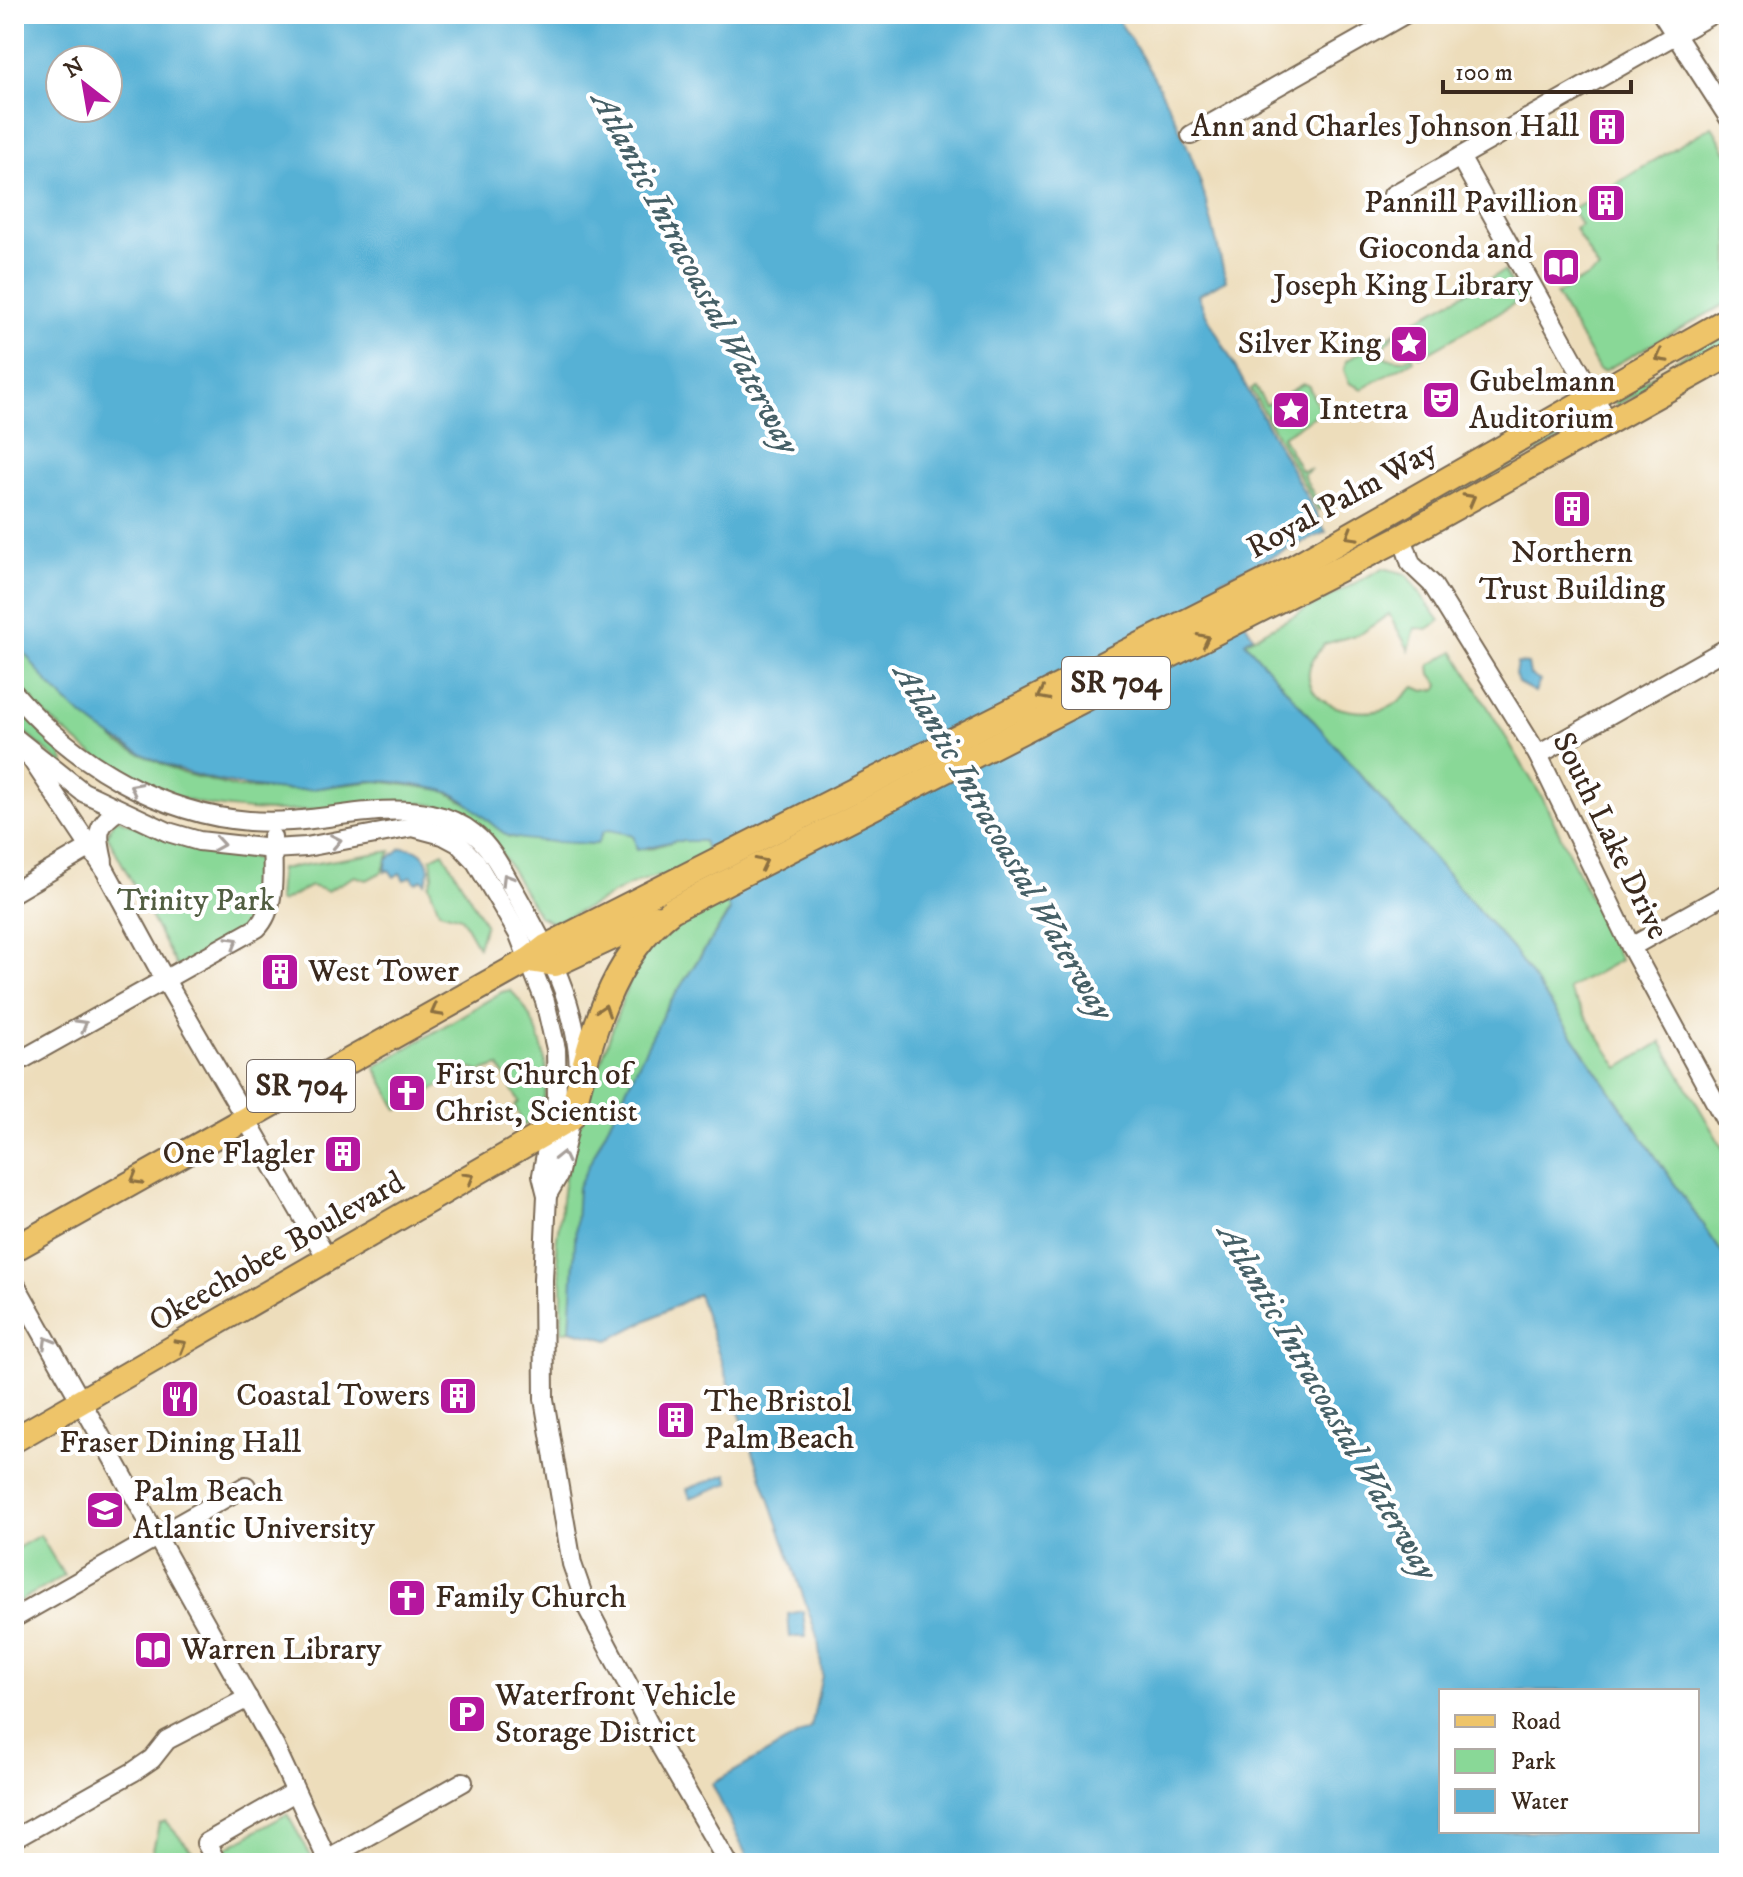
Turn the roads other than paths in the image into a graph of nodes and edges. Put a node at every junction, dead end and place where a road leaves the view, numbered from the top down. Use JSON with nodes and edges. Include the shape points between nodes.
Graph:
{"nodes":[{"id":1,"x":1405,"y":14,"type":"edge"},
{"id":2,"x":1662,"y":14,"type":"edge"},
{"id":3,"x":1712,"y":14,"type":"edge"},
{"id":4,"x":1674,"y":36,"type":"junction"},
{"id":5,"x":1729,"y":118,"type":"edge"},
{"id":6,"x":1191,"y":135,"type":"dead end"},
{"id":7,"x":1460,"y":157,"type":"junction"},
{"id":8,"x":1393,"y":195,"type":"dead end"},
{"id":9,"x":1729,"y":319,"type":"edge"},
{"id":10,"x":1729,"y":355,"type":"edge"},
{"id":11,"x":1593,"y":395,"type":"junction"},
{"id":12,"x":1608,"y":422,"type":"junction"},
{"id":13,"x":1418,"y":495,"type":"junction"},
{"id":14,"x":1412,"y":531,"type":"junction"},
{"id":15,"x":1242,"y":606,"type":"junction"},
{"id":16,"x":1729,"y":647,"type":"edge"},
{"id":17,"x":14,"y":693,"type":"edge"},
{"id":18,"x":63,"y":741,"type":"junction"},
{"id":19,"x":20,"y":743,"type":"edge"},
{"id":20,"x":1538,"y":755,"type":"junction"},
{"id":21,"x":105,"y":771,"type":"junction"},
{"id":22,"x":70,"y":782,"type":"junction"},
{"id":23,"x":58,"y":798,"type":"junction"},
{"id":24,"x":119,"y":810,"type":"junction"},
{"id":25,"x":272,"y":822,"type":"junction"},
{"id":26,"x":89,"y":848,"type":"junction"},
{"id":27,"x":272,"y":849,"type":"junction"},
{"id":28,"x":104,"y":868,"type":"junction"},
{"id":29,"x":14,"y":892,"type":"edge"},
{"id":30,"x":1729,"y":892,"type":"edge"},
{"id":31,"x":682,"y":895,"type":"junction"},
{"id":32,"x":1631,"y":947,"type":"junction"},
{"id":33,"x":543,"y":957,"type":"junction"},
{"id":34,"x":165,"y":980,"type":"junction"},
{"id":35,"x":14,"y":1064,"type":"edge"},
{"id":36,"x":580,"y":1084,"type":"junction"},
{"id":37,"x":1729,"y":1088,"type":"edge"},
{"id":38,"x":1711,"y":1098,"type":"junction"},
{"id":39,"x":244,"y":1117,"type":"junction"},
{"id":40,"x":561,"y":1124,"type":"junction"},
{"id":41,"x":1729,"y":1127,"type":"edge"},
{"id":42,"x":14,"y":1249,"type":"edge"},
{"id":43,"x":328,"y":1260,"type":"junction"},
{"id":44,"x":14,"y":1282,"type":"edge"},
{"id":45,"x":82,"y":1401,"type":"junction"},
{"id":46,"x":14,"y":1440,"type":"edge"},
{"id":47,"x":246,"y":1486,"type":"dead end"},
{"id":48,"x":157,"y":1537,"type":"junction"},
{"id":49,"x":14,"y":1618,"type":"edge"},
{"id":50,"x":248,"y":1698,"type":"junction"},
{"id":51,"x":463,"y":1782,"type":"dead end"},
{"id":52,"x":295,"y":1792,"type":"junction"},
{"id":53,"x":14,"y":1839,"type":"edge"},
{"id":54,"x":328,"y":1861,"type":"edge"},
{"id":55,"x":217,"y":1863,"type":"edge"},
{"id":56,"x":728,"y":1863,"type":"edge"}],
"edges":[{"from":1,"to":6,"type":"street"},
{"from":2,"to":4,"type":"street"},
{"from":3,"to":4,"type":"street"},
{"from":4,"to":5,"type":"street"},
{"from":4,"to":7,"type":"street"},
{"from":7,"to":8,"type":"street"},
{"from":7,"to":11,"type":"street"},
{"from":9,"to":11,"type":"main road","name":"Royal Palm Way","number":"SR 704","one_way":true},
{"from":10,"to":12,"type":"main road","name":"Royal Palm Way","number":"SR 704"},
{"from":11,"to":12,"type":"street"},
{"from":11,"to":13,"type":"main road","name":"Royal Palm Way","number":"SR 704"},
{"from":14,"to":12,"type":"main road","name":"Royal Palm Way","number":"SR 704","one_way":true},
{"from":13,"to":14,"type":"main road"},
{"from":13,"to":15,"type":"main road","name":"Royal Palm Way","number":"SR 704","one_way":true},
{"from":14,"to":15,"type":"main road","name":"Royal Palm Way","number":"SR 704"},
{"from":14,"to":20,"type":"street","name":"South Lake Drive","via":[[1411,564],[1427,577]]},
{"from":15,"to":31,"type":"main road","number":"SR 704"},
{"from":16,"to":20,"type":"street"},
{"from":17,"to":18,"type":"street"},
{"from":18,"to":21,"type":"street"},
{"from":18,"to":22,"type":"street"},
{"from":19,"to":22,"type":"street"},
{"from":19,"to":23,"type":"street"},
{"from":20,"to":32,"type":"street","name":"South Lake Drive"},
{"from":21,"to":22,"type":"street"},
{"from":25,"to":21,"type":"street","one_way":true,"via":[[184,809]]},
{"from":22,"to":23,"type":"street"},
{"from":22,"to":24,"type":"street"},
{"from":23,"to":26,"type":"street"},
{"from":24,"to":27,"type":"street","one_way":true,"via":[[199,841]]},
{"from":24,"to":28,"type":"street","via":[[104,819],[97,834]]},
{"from":25,"to":27,"type":"street"},
{"from":33,"to":25,"type":"street","one_way":true,"via":[[488,848],[456,823],[402,811]]},
{"from":26,"to":28,"type":"street"},
{"from":26,"to":29,"type":"street"},
{"from":27,"to":33,"type":"street","one_way":true,"via":[[413,827],[443,835],[476,862],[519,935]]},
{"from":34,"to":27,"type":"street","one_way":true,"via":[[264,921]]},
{"from":28,"to":34,"type":"street"},
{"from":30,"to":32,"type":"street"},
{"from":31,"to":33,"type":"main road","number":"SR 704"},
{"from":31,"to":33,"type":"main road"},
{"from":36,"to":31,"type":"main road","number":"SR 704","one_way":true,"via":[[619,971],[641,938]]},
{"from":32,"to":38,"type":"street","name":"South Lake Drive"},
{"from":33,"to":36,"type":"street","via":[[577,1031]]},
{"from":33,"to":39,"type":"main road","number":"SR 704","one_way":true},
{"from":33,"to":40,"type":"street"},
{"from":35,"to":34,"type":"street","one_way":true},
{"from":34,"to":39,"type":"street"},
{"from":36,"to":40,"type":"main road","number":"SR 704"},
{"from":37,"to":38,"type":"street"},
{"from":38,"to":41,"type":"street","name":"South Lake Drive"},
{"from":39,"to":42,"type":"main road","number":"SR 704","one_way":true},
{"from":39,"to":43,"type":"street"},
{"from":43,"to":40,"type":"main road","name":"Okeechobee Boulevard","one_way":true},
{"from":40,"to":56,"type":"street","via":[[558,1176],[547,1195],[544,1399],[572,1564],[593,1619]]},
{"from":45,"to":43,"type":"main road","name":"Okeechobee Boulevard","one_way":true},
{"from":45,"to":44,"type":"street","one_way":true},
{"from":45,"to":46,"type":"main road","name":"Okeechobee Boulevard"},
{"from":45,"to":48,"type":"street"},
{"from":47,"to":48,"type":"street"},
{"from":48,"to":49,"type":"street"},
{"from":48,"to":50,"type":"street"},
{"from":50,"to":52,"type":"street"},
{"from":50,"to":53,"type":"street","via":[[167,1740],[133,1772]]},
{"from":51,"to":54,"type":"street"},
{"from":52,"to":54,"type":"street"},
{"from":52,"to":55,"type":"street","via":[[206,1843]]}]}
